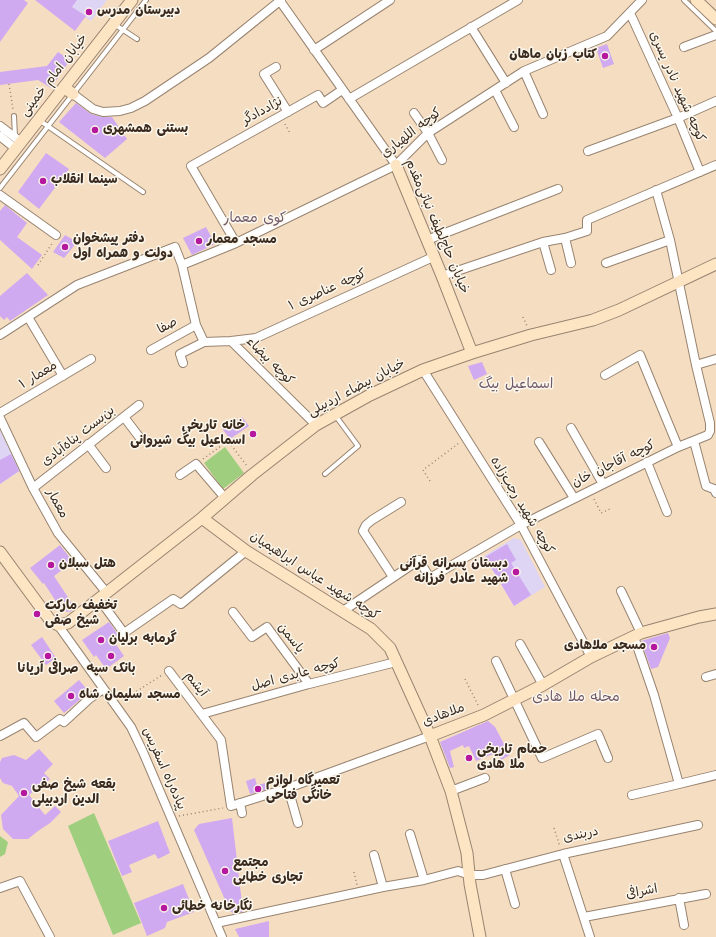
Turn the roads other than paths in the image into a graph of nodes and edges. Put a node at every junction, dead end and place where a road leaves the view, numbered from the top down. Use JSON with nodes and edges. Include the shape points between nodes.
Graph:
{"nodes":[{"id":1,"x":132,"y":0,"type":"edge"},
{"id":2,"x":146,"y":0,"type":"edge"},
{"id":3,"x":390,"y":0,"type":"edge"},
{"id":4,"x":518,"y":0,"type":"edge"},
{"id":5,"x":642,"y":0,"type":"edge"},
{"id":6,"x":684,"y":0,"type":"edge"},
{"id":7,"x":696,"y":0,"type":"edge"},
{"id":8,"x":281,"y":1,"type":"edge"},
{"id":9,"x":630,"y":13,"type":"junction"},
{"id":10,"x":716,"y":19,"type":"edge"},
{"id":11,"x":113,"y":24,"type":"junction"},
{"id":12,"x":471,"y":27,"type":"junction"},
{"id":13,"x":123,"y":30,"type":"junction"},
{"id":14,"x":716,"y":31,"type":"edge"},
{"id":15,"x":716,"y":35,"type":"edge"},
{"id":16,"x":137,"y":39,"type":"dead end"},
{"id":17,"x":684,"y":47,"type":"dead end"},
{"id":18,"x":314,"y":50,"type":"junction"},
{"id":19,"x":276,"y":67,"type":"dead end"},
{"id":20,"x":524,"y":71,"type":"junction"},
{"id":21,"x":506,"y":83,"type":"junction"},
{"id":22,"x":342,"y":90,"type":"junction"},
{"id":23,"x":495,"y":90,"type":"junction"},
{"id":24,"x":69,"y":91,"type":"junction"},
{"id":25,"x":349,"y":99,"type":"junction"},
{"id":26,"x":716,"y":101,"type":"edge"},
{"id":27,"x":414,"y":112,"type":"dead end"},
{"id":28,"x":284,"y":114,"type":"junction"},
{"id":29,"x":543,"y":114,"type":"dead end"},
{"id":30,"x":14,"y":116,"type":"road end"},
{"id":31,"x":678,"y":118,"type":"junction"},
{"id":32,"x":44,"y":123,"type":"junction"},
{"id":33,"x":0,"y":126,"type":"edge"},
{"id":34,"x":514,"y":127,"type":"dead end"},
{"id":35,"x":428,"y":133,"type":"junction"},
{"id":36,"x":0,"y":136,"type":"edge"},
{"id":37,"x":17,"y":143,"type":"junction"},
{"id":38,"x":588,"y":150,"type":"dead end"},
{"id":39,"x":442,"y":160,"type":"dead end"},
{"id":40,"x":716,"y":165,"type":"edge"},
{"id":41,"x":396,"y":166,"type":"junction"},
{"id":42,"x":0,"y":169,"type":"edge"},
{"id":43,"x":700,"y":172,"type":"junction"},
{"id":44,"x":0,"y":188,"type":"edge"},
{"id":45,"x":558,"y":189,"type":"dead end"},
{"id":46,"x":656,"y":190,"type":"junction"},
{"id":47,"x":143,"y":192,"type":"dead end"},
{"id":48,"x":0,"y":194,"type":"edge"},
{"id":49,"x":56,"y":235,"type":"road end"},
{"id":50,"x":565,"y":238,"type":"junction"},
{"id":51,"x":427,"y":240,"type":"junction"},
{"id":52,"x":670,"y":240,"type":"junction"},
{"id":53,"x":236,"y":242,"type":"junction"},
{"id":54,"x":543,"y":242,"type":"junction"},
{"id":55,"x":433,"y":257,"type":"junction"},
{"id":56,"x":571,"y":263,"type":"dead end"},
{"id":57,"x":606,"y":263,"type":"dead end"},
{"id":58,"x":716,"y":264,"type":"edge"},
{"id":59,"x":182,"y":265,"type":"junction"},
{"id":60,"x":551,"y":270,"type":"dead end"},
{"id":61,"x":442,"y":276,"type":"junction"},
{"id":62,"x":679,"y":281,"type":"junction"},
{"id":63,"x":28,"y":317,"type":"junction"},
{"id":64,"x":196,"y":325,"type":"junction"},
{"id":65,"x":0,"y":335,"type":"edge"},
{"id":66,"x":231,"y":341,"type":"junction"},
{"id":67,"x":204,"y":342,"type":"junction"},
{"id":68,"x":152,"y":350,"type":"dead end"},
{"id":69,"x":472,"y":353,"type":"junction"},
{"id":70,"x":91,"y":359,"type":"dead end"},
{"id":71,"x":716,"y":359,"type":"edge"},
{"id":72,"x":183,"y":363,"type":"dead end"},
{"id":73,"x":696,"y":365,"type":"junction"},
{"id":74,"x":423,"y":370,"type":"junction"},
{"id":75,"x":605,"y":375,"type":"dead end"},
{"id":76,"x":63,"y":376,"type":"junction"},
{"id":77,"x":139,"y":405,"type":"dead end"},
{"id":78,"x":0,"y":413,"type":"edge"},
{"id":79,"x":335,"y":415,"type":"junction"},
{"id":80,"x":124,"y":417,"type":"junction"},
{"id":81,"x":0,"y":418,"type":"edge"},
{"id":82,"x":713,"y":422,"type":"edge"},
{"id":83,"x":316,"y":425,"type":"junction"},
{"id":84,"x":571,"y":428,"type":"dead end"},
{"id":85,"x":140,"y":438,"type":"dead end"},
{"id":86,"x":694,"y":441,"type":"junction"},
{"id":87,"x":539,"y":442,"type":"dead end"},
{"id":88,"x":88,"y":444,"type":"junction"},
{"id":89,"x":678,"y":447,"type":"junction"},
{"id":90,"x":647,"y":462,"type":"junction"},
{"id":91,"x":106,"y":468,"type":"dead end"},
{"id":92,"x":326,"y":474,"type":"dead end"},
{"id":93,"x":180,"y":475,"type":"dead end"},
{"id":94,"x":602,"y":484,"type":"junction"},
{"id":95,"x":33,"y":488,"type":"junction"},
{"id":96,"x":716,"y":493,"type":"edge"},
{"id":97,"x":225,"y":498,"type":"junction"},
{"id":98,"x":574,"y":498,"type":"junction"},
{"id":99,"x":401,"y":502,"type":"dead end"},
{"id":100,"x":667,"y":512,"type":"dead end"},
{"id":101,"x":202,"y":518,"type":"junction"},
{"id":102,"x":521,"y":525,"type":"junction"},
{"id":103,"x":246,"y":551,"type":"junction"},
{"id":104,"x":0,"y":552,"type":"edge"},
{"id":105,"x":393,"y":577,"type":"junction"},
{"id":106,"x":621,"y":591,"type":"dead end"},
{"id":107,"x":102,"y":596,"type":"junction"},
{"id":108,"x":343,"y":611,"type":"junction"},
{"id":109,"x":233,"y":612,"type":"dead end"},
{"id":110,"x":716,"y":614,"type":"edge"},
{"id":111,"x":58,"y":625,"type":"junction"},
{"id":112,"x":638,"y":635,"type":"junction"},
{"id":113,"x":520,"y":644,"type":"dead end"},
{"id":114,"x":591,"y":657,"type":"junction"},
{"id":115,"x":496,"y":661,"type":"dead end"},
{"id":116,"x":396,"y":662,"type":"junction"},
{"id":117,"x":169,"y":671,"type":"road end"},
{"id":118,"x":716,"y":674,"type":"edge"},
{"id":119,"x":706,"y":677,"type":"dead end"},
{"id":120,"x":309,"y":684,"type":"junction"},
{"id":121,"x":542,"y":686,"type":"junction"},
{"id":122,"x":103,"y":689,"type":"junction"},
{"id":123,"x":513,"y":699,"type":"junction"},
{"id":124,"x":202,"y":714,"type":"junction"},
{"id":125,"x":0,"y":736,"type":"edge"},
{"id":126,"x":430,"y":736,"type":"junction"},
{"id":127,"x":608,"y":758,"type":"dead end"},
{"id":128,"x":716,"y":775,"type":"edge"},
{"id":129,"x":485,"y":778,"type":"dead end"},
{"id":130,"x":679,"y":784,"type":"junction"},
{"id":131,"x":288,"y":788,"type":"junction"},
{"id":132,"x":451,"y":791,"type":"junction"},
{"id":133,"x":632,"y":795,"type":"dead end"},
{"id":134,"x":240,"y":803,"type":"junction"},
{"id":135,"x":230,"y":806,"type":"joint"},
{"id":136,"x":242,"y":813,"type":"dead end"},
{"id":137,"x":298,"y":824,"type":"dead end"},
{"id":138,"x":698,"y":825,"type":"dead end"},
{"id":139,"x":410,"y":834,"type":"dead end"},
{"id":140,"x":563,"y":854,"type":"junction"},
{"id":141,"x":374,"y":855,"type":"dead end"},
{"id":142,"x":505,"y":869,"type":"junction"},
{"id":143,"x":470,"y":875,"type":"junction"},
{"id":144,"x":424,"y":880,"type":"junction"},
{"id":145,"x":383,"y":887,"type":"junction"},
{"id":146,"x":0,"y":888,"type":"edge"},
{"id":147,"x":706,"y":894,"type":"dead end"},
{"id":148,"x":679,"y":898,"type":"junction"},
{"id":149,"x":515,"y":904,"type":"dead end"},
{"id":150,"x":584,"y":917,"type":"junction"},
{"id":151,"x":216,"y":923,"type":"junction"},
{"id":152,"x":684,"y":925,"type":"dead end"},
{"id":153,"x":50,"y":937,"type":"edge"},
{"id":154,"x":222,"y":937,"type":"edge"},
{"id":155,"x":480,"y":937,"type":"edge"},
{"id":156,"x":590,"y":937,"type":"edge"}],
"edges":[{"from":1,"to":11,"type":"street","name":"خیابان امام خمینی"},
{"from":2,"to":13,"type":"lane"},
{"from":3,"to":18,"type":"street"},
{"from":4,"to":12,"type":"street"},
{"from":5,"to":9,"type":"street","name":"کوچه اللهیاری"},
{"from":6,"to":14,"type":"lane"},
{"from":7,"to":10,"type":"street"},
{"from":8,"to":18,"type":"street","name":"خیابان حاج‌لطیف نباتی‌مقدم"},
{"from":8,"to":24,"type":"street","via":[[209,58],[154,96],[131,108],[103,112],[93,109]]},
{"from":9,"to":20,"type":"street","name":"کوچه اللهیاری","via":[[607,36]]},
{"from":9,"to":31,"type":"street","name":"کوچه شهید نادر یسری"},
{"from":11,"to":13,"type":"lane"},
{"from":11,"to":24,"type":"street","name":"خیابان امام خمینی"},
{"from":12,"to":21,"type":"street"},
{"from":12,"to":25,"type":"street"},
{"from":13,"to":16,"type":"lane"},
{"from":13,"to":24,"type":"lane"},
{"from":15,"to":17,"type":"street"},
{"from":18,"to":22,"type":"street","name":"خیابان حاج‌لطیف نباتی‌مقدم"},
{"from":19,"to":28,"type":"street","via":[[264,74]]},
{"from":20,"to":21,"type":"street","name":"کوچه اللهیاری"},
{"from":20,"to":29,"type":"street"},
{"from":21,"to":23,"type":"street","name":"کوچه اللهیاری"},
{"from":22,"to":25,"type":"street","name":"خیابان حاج‌لطیف نباتی‌مقدم"},
{"from":22,"to":28,"type":"street","name":"نژاددادگر","via":[[323,103],[318,95]]},
{"from":23,"to":34,"type":"street"},
{"from":23,"to":35,"type":"street","name":"کوچه اللهیاری"},
{"from":24,"to":32,"type":"street","name":"خیابان امام خمینی"},
{"from":25,"to":41,"type":"street","name":"خیابان حاج‌لطیف نباتی‌مقدم"},
{"from":26,"to":31,"type":"street"},
{"from":27,"to":35,"type":"street"},
{"from":28,"to":53,"type":"street","name":"نژاددادگر","via":[[191,166]]},
{"from":30,"to":37,"type":"lane"},
{"from":31,"to":38,"type":"street"},
{"from":31,"to":43,"type":"street","name":"کوچه شهید نادر یسری"},
{"from":32,"to":37,"type":"street","name":"خیابان امام خمینی"},
{"from":32,"to":44,"type":"lane"},
{"from":32,"to":47,"type":"lane"},
{"from":33,"to":37,"type":"street"},
{"from":35,"to":39,"type":"street"},
{"from":35,"to":41,"type":"street","name":"کوچه اللهیاری"},
{"from":36,"to":37,"type":"street"},
{"from":37,"to":42,"type":"street","name":"خیابان امام خمینی"},
{"from":40,"to":43,"type":"street"},
{"from":41,"to":51,"type":"street","name":"خیابان حاج‌لطیف نباتی‌مقدم"},
{"from":41,"to":53,"type":"street","name":"کوچه اللهیاری"},
{"from":43,"to":46,"type":"street"},
{"from":45,"to":51,"type":"street"},
{"from":46,"to":50,"type":"street","via":[[587,220],[587,231]]},
{"from":46,"to":52,"type":"street"},
{"from":48,"to":49,"type":"street","via":[[42,222]]},
{"from":50,"to":54,"type":"street"},
{"from":50,"to":56,"type":"street"},
{"from":51,"to":55,"type":"street","name":"خیابان حاج‌لطیف نباتی‌مقدم"},
{"from":52,"to":57,"type":"street"},
{"from":52,"to":62,"type":"street"},
{"from":53,"to":59,"type":"street","name":"کوچه اللهیاری"},
{"from":54,"to":60,"type":"street"},
{"from":54,"to":61,"type":"street"},
{"from":55,"to":61,"type":"street","name":"خیابان حاج‌لطیف نباتی‌مقدم"},
{"from":55,"to":66,"type":"street","name":"کوچه عناصری ۱","via":[[256,338]]},
{"from":58,"to":62,"type":"street","name":"خیابان بیضاء اردبیلی"},
{"from":59,"to":63,"type":"street","via":[[175,247],[77,285]]},
{"from":59,"to":64,"type":"street"},
{"from":61,"to":69,"type":"street","name":"خیابان حاج‌لطیف نباتی‌مقدم"},
{"from":62,"to":69,"type":"street","name":"خیابان بیضاء اردبیلی","via":[[593,320],[530,335]]},
{"from":62,"to":73,"type":"street"},
{"from":63,"to":65,"type":"street"},
{"from":63,"to":76,"type":"street"},
{"from":64,"to":67,"type":"street"},
{"from":64,"to":68,"type":"street","name":"صفا"},
{"from":66,"to":67,"type":"street","name":"کوچه بیضاء"},
{"from":66,"to":83,"type":"street","name":"کوچه بیضاء"},
{"from":67,"to":72,"type":"street","via":[[180,354]]},
{"from":69,"to":74,"type":"street","name":"خیابان بیضاء اردبیلی"},
{"from":70,"to":76,"type":"street","name":"معمار ۱"},
{"from":71,"to":73,"type":"street"},
{"from":73,"to":82,"type":"street"},
{"from":74,"to":79,"type":"street","name":"خیابان بیضاء اردبیلی"},
{"from":74,"to":102,"type":"street","name":"کوچه شهید رجب‌زاده"},
{"from":75,"to":89,"type":"street","via":[[640,355]]},
{"from":76,"to":78,"type":"street","name":"معمار ۱"},
{"from":77,"to":80,"type":"street","name":"بن‌بست پناه‌آبادی"},
{"from":79,"to":83,"type":"street","name":"خیابان بیضاء اردبیلی"},
{"from":79,"to":92,"type":"lane","via":[[358,446]]},
{"from":80,"to":85,"type":"street"},
{"from":80,"to":88,"type":"street","name":"بن‌بست پناه‌آبادی"},
{"from":81,"to":95,"type":"street","name":"معمار"},
{"from":82,"to":86,"type":"street","name":"کوچه آقاجان خان","via":[[708,435]]},
{"from":83,"to":97,"type":"street","name":"خیابان بیضاء اردبیلی"},
{"from":84,"to":94,"type":"street"},
{"from":86,"to":89,"type":"street","name":"کوچه آقاجان خان"},
{"from":86,"to":96,"type":"street","via":[[706,486],[714,489]]},
{"from":87,"to":98,"type":"street"},
{"from":88,"to":91,"type":"street"},
{"from":88,"to":95,"type":"street","name":"بن‌بست پناه‌آبادی"},
{"from":89,"to":90,"type":"street","name":"کوچه آقاجان خان"},
{"from":90,"to":94,"type":"street","name":"کوچه آقاجان خان"},
{"from":90,"to":100,"type":"street"},
{"from":93,"to":97,"type":"street","via":[[196,464]]},
{"from":94,"to":98,"type":"street","name":"کوچه آقاجان خان"},
{"from":95,"to":107,"type":"street","name":"معمار","via":[[58,533]]},
{"from":97,"to":101,"type":"street","name":"خیابان بیضاء اردبیلی"},
{"from":98,"to":102,"type":"street","name":"کوچه آقاجان خان"},
{"from":99,"to":105,"type":"street","via":[[372,520],[363,531]]},
{"from":101,"to":103,"type":"street","name":"کوچه شهید عباس ابراهیمیان"},
{"from":101,"to":107,"type":"street","name":"خیابان بیضاء اردبیلی"},
{"from":102,"to":105,"type":"street","name":"کوچه آقاجان خان","via":[[430,578],[419,560]]},
{"from":102,"to":114,"type":"street","name":"کوچه شهید رجب‌زاده"},
{"from":103,"to":107,"type":"street","name":"معمار","via":[[180,604],[174,599],[124,633]]},
{"from":103,"to":108,"type":"street","name":"کوچه شهید عباس ابراهیمیان"},
{"from":104,"to":111,"type":"street","via":[[50,620]]},
{"from":105,"to":108,"type":"street"},
{"from":106,"to":112,"type":"street"},
{"from":107,"to":111,"type":"street","name":"خیابان بیضاء اردبیلی","via":[[68,623]]},
{"from":108,"to":116,"type":"street","name":"کوچه شهید عباس ابراهیمیان","via":[[380,637],[390,648]]},
{"from":109,"to":120,"type":"street","name":"یاسمن","via":[[252,638],[267,627]]},
{"from":110,"to":112,"type":"street","name":"ملاهادی"},
{"from":111,"to":122,"type":"street","name":"پیاده‌راه اسفریس"},
{"from":112,"to":114,"type":"street","name":"ملاهادی"},
{"from":112,"to":130,"type":"street"},
{"from":113,"to":121,"type":"street"},
{"from":114,"to":121,"type":"street","name":"ملاهادی"},
{"from":115,"to":123,"type":"street"},
{"from":116,"to":120,"type":"street","name":"کوچه عابدی اصل"},
{"from":116,"to":126,"type":"street","name":"کوچه شهید عباس ابراهیمیان"},
{"from":117,"to":124,"type":"street","name":"آیشم"},
{"from":118,"to":119,"type":"street"},
{"from":120,"to":124,"type":"street","name":"کوچه عابدی اصل"},
{"from":121,"to":123,"type":"street","name":"ملاهادی"},
{"from":122,"to":125,"type":"street","via":[[64,722],[60,719],[36,737],[24,723]]},
{"from":122,"to":151,"type":"street","name":"پیاده‌راه اسفریس","via":[[131,727]]},
{"from":123,"to":126,"type":"street","name":"ملاهادی","via":[[484,715]]},
{"from":123,"to":127,"type":"street","via":[[542,758],[598,734]]},
{"from":124,"to":135,"type":"street","name":"آیشم","via":[[221,740]]},
{"from":126,"to":131,"type":"street","name":"ملاهادی"},
{"from":126,"to":132,"type":"street"},
{"from":128,"to":130,"type":"street"},
{"from":129,"to":132,"type":"street"},
{"from":130,"to":133,"type":"street"},
{"from":131,"to":134,"type":"street","name":"ملاهادی"},
{"from":131,"to":137,"type":"street"},
{"from":132,"to":143,"type":"street"},
{"from":134,"to":135,"type":"street","name":"ملاهادی"},
{"from":134,"to":136,"type":"street"},
{"from":138,"to":140,"type":"street","name":"دربندی"},
{"from":139,"to":144,"type":"street"},
{"from":140,"to":142,"type":"street","name":"دربندی"},
{"from":140,"to":150,"type":"street"},
{"from":141,"to":145,"type":"street"},
{"from":142,"to":143,"type":"street","name":"دربندی","via":[[483,875]]},
{"from":142,"to":149,"type":"street"},
{"from":143,"to":144,"type":"street","name":"دربندی","via":[[458,872]]},
{"from":143,"to":155,"type":"street"},
{"from":144,"to":145,"type":"street","name":"دربندی"},
{"from":145,"to":151,"type":"street","name":"دربندی"},
{"from":146,"to":153,"type":"street","via":[[20,881]]},
{"from":147,"to":148,"type":"street","name":"اشرافی"},
{"from":148,"to":150,"type":"street","name":"اشرافی"},
{"from":148,"to":152,"type":"street"},
{"from":150,"to":156,"type":"street"},
{"from":151,"to":154,"type":"street","name":"پیاده‌راه اسفریس"}]}
